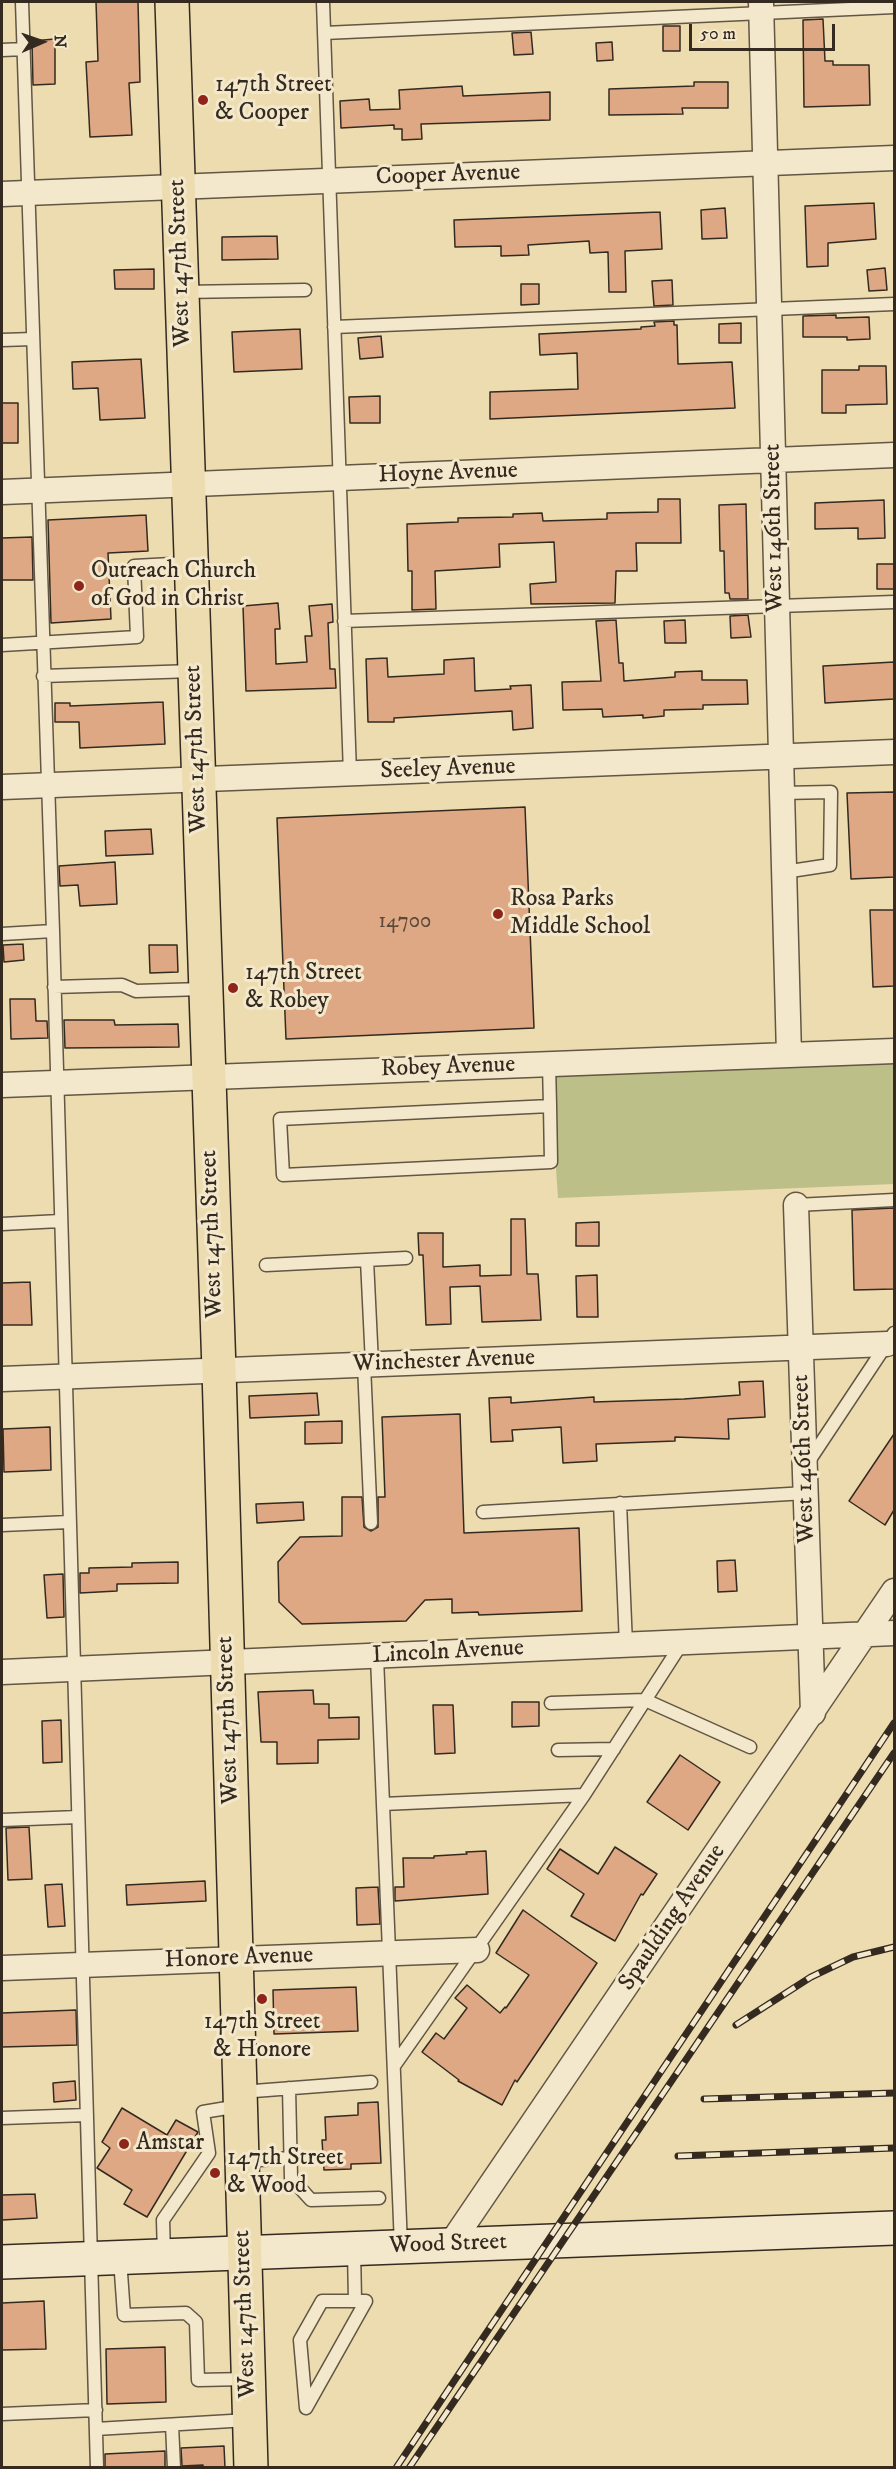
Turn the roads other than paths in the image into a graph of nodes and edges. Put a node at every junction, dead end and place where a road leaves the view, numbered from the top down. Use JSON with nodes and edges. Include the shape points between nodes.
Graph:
{"nodes":[{"id":1,"x":22,"y":2,"type":"edge"},
{"id":2,"x":172,"y":2,"type":"edge"},
{"id":3,"x":323,"y":2,"type":"edge"},
{"id":4,"x":762,"y":7,"type":"edge"},
{"id":5,"x":894,"y":7,"type":"edge"},
{"id":6,"x":324,"y":33,"type":"junction"},
{"id":7,"x":24,"y":49,"type":"junction"},
{"id":8,"x":2,"y":50,"type":"edge"},
{"id":9,"x":894,"y":158,"type":"edge"},
{"id":10,"x":766,"y":163,"type":"junction"},
{"id":11,"x":329,"y":180,"type":"junction"},
{"id":12,"x":178,"y":187,"type":"junction"},
{"id":13,"x":28,"y":193,"type":"junction"},
{"id":14,"x":2,"y":194,"type":"edge"},
{"id":15,"x":305,"y":290,"type":"dead end"},
{"id":16,"x":182,"y":292,"type":"junction"},
{"id":17,"x":894,"y":304,"type":"edge"},
{"id":18,"x":770,"y":309,"type":"junction"},
{"id":19,"x":334,"y":327,"type":"junction"},
{"id":20,"x":33,"y":339,"type":"junction"},
{"id":21,"x":2,"y":340,"type":"edge"},
{"id":22,"x":894,"y":455,"type":"edge"},
{"id":23,"x":774,"y":460,"type":"junction"},
{"id":24,"x":339,"y":478,"type":"junction"},
{"id":25,"x":188,"y":484,"type":"junction"},
{"id":26,"x":38,"y":491,"type":"junction"},
{"id":27,"x":2,"y":492,"type":"edge"},
{"id":28,"x":191,"y":562,"type":"junction"},
{"id":29,"x":894,"y":602,"type":"edge"},
{"id":30,"x":777,"y":606,"type":"junction"},
{"id":31,"x":344,"y":621,"type":"junction"},
{"id":32,"x":42,"y":644,"type":"junction"},
{"id":33,"x":2,"y":645,"type":"edge"},
{"id":34,"x":194,"y":671,"type":"junction"},
{"id":35,"x":43,"y":676,"type":"junction"},
{"id":36,"x":894,"y":752,"type":"edge"},
{"id":37,"x":781,"y":757,"type":"junction"},
{"id":38,"x":350,"y":774,"type":"junction"},
{"id":39,"x":197,"y":780,"type":"junction"},
{"id":40,"x":46,"y":786,"type":"junction"},
{"id":41,"x":2,"y":787,"type":"edge"},
{"id":42,"x":782,"y":793,"type":"junction"},
{"id":43,"x":784,"y":872,"type":"junction"},
{"id":44,"x":52,"y":932,"type":"junction"},
{"id":45,"x":2,"y":934,"type":"edge"},
{"id":46,"x":54,"y":987,"type":"junction"},
{"id":47,"x":204,"y":989,"type":"junction"},
{"id":48,"x":894,"y":1051,"type":"edge"},
{"id":49,"x":789,"y":1055,"type":"junction"},
{"id":50,"x":549,"y":1064,"type":"junction"},
{"id":51,"x":207,"y":1077,"type":"junction"},
{"id":52,"x":56,"y":1083,"type":"junction"},
{"id":53,"x":2,"y":1085,"type":"edge"},
{"id":54,"x":550,"y":1106,"type":"junction"},
{"id":55,"x":894,"y":1200,"type":"edge"},
{"id":56,"x":796,"y":1205,"type":"joint"},
{"id":57,"x":60,"y":1221,"type":"junction"},
{"id":58,"x":2,"y":1224,"type":"edge"},
{"id":59,"x":406,"y":1258,"type":"dead end"},
{"id":60,"x":367,"y":1260,"type":"junction"},
{"id":61,"x":266,"y":1265,"type":"dead end"},
{"id":62,"x":891,"y":1339,"type":"edge"},
{"id":63,"x":801,"y":1348,"type":"junction"},
{"id":64,"x":368,"y":1364,"type":"junction"},
{"id":65,"x":219,"y":1370,"type":"junction"},
{"id":66,"x":64,"y":1377,"type":"junction"},
{"id":67,"x":2,"y":1379,"type":"edge"},
{"id":68,"x":805,"y":1467,"type":"junction"},
{"id":69,"x":806,"y":1492,"type":"junction"},
{"id":70,"x":620,"y":1503,"type":"junction"},
{"id":71,"x":483,"y":1512,"type":"dead end"},
{"id":72,"x":69,"y":1522,"type":"junction"},
{"id":73,"x":371,"y":1523,"type":"dead end"},
{"id":74,"x":2,"y":1525,"type":"edge"},
{"id":75,"x":894,"y":1591,"type":"edge"},
{"id":76,"x":894,"y":1633,"type":"edge"},
{"id":77,"x":864,"y":1635,"type":"junction"},
{"id":78,"x":810,"y":1637,"type":"junction"},
{"id":79,"x":682,"y":1643,"type":"junction"},
{"id":80,"x":626,"y":1645,"type":"junction"},
{"id":81,"x":377,"y":1657,"type":"junction"},
{"id":82,"x":227,"y":1663,"type":"junction"},
{"id":83,"x":73,"y":1669,"type":"junction"},
{"id":84,"x":2,"y":1672,"type":"edge"},
{"id":85,"x":645,"y":1700,"type":"junction"},
{"id":86,"x":552,"y":1702,"type":"dead end"},
{"id":87,"x":813,"y":1713,"type":"junction"},
{"id":88,"x":750,"y":1747,"type":"dead end"},
{"id":89,"x":614,"y":1749,"type":"junction"},
{"id":90,"x":558,"y":1750,"type":"dead end"},
{"id":91,"x":584,"y":1795,"type":"junction"},
{"id":92,"x":383,"y":1804,"type":"junction"},
{"id":93,"x":78,"y":1817,"type":"junction"},
{"id":94,"x":2,"y":1820,"type":"edge"},
{"id":95,"x":477,"y":1950,"type":"junction"},
{"id":96,"x":389,"y":1953,"type":"junction"},
{"id":97,"x":236,"y":1959,"type":"junction"},
{"id":98,"x":82,"y":1965,"type":"junction"},
{"id":99,"x":2,"y":1968,"type":"edge"},
{"id":100,"x":394,"y":2066,"type":"junction"},
{"id":101,"x":371,"y":2082,"type":"dead end"},
{"id":102,"x":289,"y":2088,"type":"junction"},
{"id":103,"x":240,"y":2099,"type":"junction"},
{"id":104,"x":87,"y":2115,"type":"junction"},
{"id":105,"x":2,"y":2118,"type":"edge"},
{"id":106,"x":291,"y":2158,"type":"junction"},
{"id":107,"x":242,"y":2161,"type":"junction"},
{"id":108,"x":379,"y":2198,"type":"dead end"},
{"id":109,"x":894,"y":2228,"type":"edge"},
{"id":110,"x":450,"y":2245,"type":"junction"},
{"id":111,"x":401,"y":2247,"type":"junction"},
{"id":112,"x":354,"y":2249,"type":"junction"},
{"id":113,"x":245,"y":2254,"type":"junction"},
{"id":114,"x":164,"y":2256,"type":"junction"},
{"id":115,"x":106,"y":2258,"type":"junction"},
{"id":116,"x":2,"y":2262,"type":"edge"},
{"id":117,"x":355,"y":2301,"type":"junction"},
{"id":118,"x":248,"y":2379,"type":"junction"},
{"id":119,"x":96,"y":2410,"type":"junction"},
{"id":120,"x":2,"y":2414,"type":"edge"},
{"id":121,"x":249,"y":2420,"type":"junction"},
{"id":122,"x":172,"y":2425,"type":"junction"},
{"id":123,"x":96,"y":2429,"type":"junction"},
{"id":124,"x":97,"y":2468,"type":"edge"},
{"id":125,"x":174,"y":2468,"type":"edge"},
{"id":126,"x":251,"y":2468,"type":"edge"}],
"edges":[{"from":1,"to":7,"type":"lane"},
{"from":2,"to":12,"type":"main road","name":"West 147th Street"},
{"from":3,"to":6,"type":"lane"},
{"from":4,"to":5,"type":"lane"},
{"from":4,"to":6,"type":"lane"},
{"from":4,"to":10,"type":"street","name":"West 146th Street"},
{"from":6,"to":11,"type":"lane"},
{"from":7,"to":8,"type":"lane"},
{"from":7,"to":13,"type":"lane"},
{"from":9,"to":10,"type":"street","name":"Cooper Avenue"},
{"from":10,"to":11,"type":"street","name":"Cooper Avenue"},
{"from":10,"to":18,"type":"street","name":"West 146th Street"},
{"from":11,"to":12,"type":"street","name":"Cooper Avenue"},
{"from":11,"to":19,"type":"lane"},
{"from":12,"to":13,"type":"street","name":"Cooper Avenue"},
{"from":12,"to":16,"type":"main road","name":"West 147th Street"},
{"from":13,"to":14,"type":"street","name":"Cooper Avenue"},
{"from":13,"to":20,"type":"lane"},
{"from":15,"to":16,"type":"lane"},
{"from":16,"to":25,"type":"main road","name":"West 147th Street"},
{"from":17,"to":18,"type":"lane"},
{"from":18,"to":19,"type":"lane"},
{"from":18,"to":23,"type":"street","name":"West 146th Street"},
{"from":19,"to":24,"type":"lane"},
{"from":20,"to":21,"type":"lane"},
{"from":20,"to":26,"type":"lane"},
{"from":22,"to":23,"type":"street","name":"Hoyne Avenue"},
{"from":23,"to":24,"type":"street","name":"Hoyne Avenue"},
{"from":23,"to":30,"type":"street","name":"West 146th Street"},
{"from":24,"to":25,"type":"street","name":"Hoyne Avenue"},
{"from":24,"to":31,"type":"lane"},
{"from":25,"to":26,"type":"street","name":"Hoyne Avenue"},
{"from":25,"to":28,"type":"main road","name":"West 147th Street"},
{"from":26,"to":27,"type":"street","name":"Hoyne Avenue"},
{"from":26,"to":32,"type":"lane"},
{"from":28,"to":32,"type":"lane","via":[[134,566],[137,637]]},
{"from":28,"to":34,"type":"main road","name":"West 147th Street"},
{"from":29,"to":30,"type":"lane"},
{"from":30,"to":31,"type":"lane"},
{"from":30,"to":37,"type":"street","name":"West 146th Street"},
{"from":31,"to":38,"type":"lane"},
{"from":32,"to":33,"type":"lane"},
{"from":32,"to":35,"type":"lane"},
{"from":34,"to":35,"type":"lane"},
{"from":34,"to":39,"type":"main road","name":"West 147th Street"},
{"from":35,"to":40,"type":"lane"},
{"from":36,"to":37,"type":"street","name":"Seeley Avenue"},
{"from":37,"to":38,"type":"street","name":"Seeley Avenue"},
{"from":37,"to":42,"type":"street","name":"West 146th Street"},
{"from":38,"to":39,"type":"street","name":"Seeley Avenue"},
{"from":39,"to":40,"type":"street","name":"Seeley Avenue"},
{"from":39,"to":47,"type":"main road","name":"West 147th Street"},
{"from":40,"to":41,"type":"street","name":"Seeley Avenue"},
{"from":40,"to":44,"type":"lane"},
{"from":42,"to":43,"type":"street","name":"West 146th Street"},
{"from":42,"to":43,"type":"lane","via":[[831,792],[830,865]]},
{"from":43,"to":49,"type":"street","name":"West 146th Street"},
{"from":44,"to":45,"type":"lane"},
{"from":44,"to":46,"type":"lane"},
{"from":46,"to":47,"type":"lane"},
{"from":46,"to":52,"type":"lane"},
{"from":47,"to":51,"type":"main road","name":"West 147th Street"},
{"from":48,"to":49,"type":"street","name":"Robey Avenue"},
{"from":49,"to":50,"type":"street","name":"Robey Avenue"},
{"from":50,"to":51,"type":"street","name":"Robey Avenue"},
{"from":50,"to":54,"type":"lane"},
{"from":51,"to":52,"type":"street","name":"Robey Avenue"},
{"from":51,"to":65,"type":"main road","name":"West 147th Street"},
{"from":52,"to":53,"type":"street","name":"Robey Avenue"},
{"from":52,"to":57,"type":"lane"},
{"from":54,"to":54,"type":"lane","via":[[280,1119],[283,1175],[551,1162]]},
{"from":55,"to":56,"type":"lane"},
{"from":56,"to":63,"type":"street","name":"West 146th Street"},
{"from":57,"to":58,"type":"lane"},
{"from":57,"to":66,"type":"lane"},
{"from":59,"to":60,"type":"lane"},
{"from":60,"to":61,"type":"lane"},
{"from":60,"to":64,"type":"lane"},
{"from":62,"to":63,"type":"street","name":"Winchester Avenue"},
{"from":62,"to":68,"type":"lane"},
{"from":63,"to":64,"type":"street","name":"Winchester Avenue"},
{"from":63,"to":68,"type":"street","name":"West 146th Street"},
{"from":64,"to":65,"type":"street","name":"Winchester Avenue"},
{"from":64,"to":73,"type":"lane"},
{"from":65,"to":66,"type":"street","name":"Winchester Avenue"},
{"from":65,"to":82,"type":"main road","name":"West 147th Street"},
{"from":66,"to":67,"type":"street","name":"Winchester Avenue"},
{"from":66,"to":72,"type":"lane"},
{"from":68,"to":69,"type":"street","name":"West 146th Street"},
{"from":69,"to":70,"type":"lane"},
{"from":69,"to":78,"type":"street","name":"West 146th Street"},
{"from":70,"to":71,"type":"lane"},
{"from":70,"to":80,"type":"lane"},
{"from":72,"to":74,"type":"lane"},
{"from":72,"to":83,"type":"lane"},
{"from":75,"to":77,"type":"street","name":"Spaulding Avenue"},
{"from":76,"to":77,"type":"street","name":"Lincoln Avenue"},
{"from":77,"to":78,"type":"street","name":"Lincoln Avenue"},
{"from":77,"to":87,"type":"street","name":"Spaulding Avenue"},
{"from":78,"to":79,"type":"street","name":"Lincoln Avenue"},
{"from":78,"to":87,"type":"street","name":"West 146th Street"},
{"from":79,"to":80,"type":"street","name":"Lincoln Avenue"},
{"from":79,"to":85,"type":"lane"},
{"from":80,"to":81,"type":"street","name":"Lincoln Avenue"},
{"from":81,"to":82,"type":"street","name":"Lincoln Avenue"},
{"from":81,"to":92,"type":"lane"},
{"from":82,"to":83,"type":"street","name":"Lincoln Avenue"},
{"from":82,"to":97,"type":"main road","name":"West 147th Street"},
{"from":83,"to":84,"type":"street","name":"Lincoln Avenue"},
{"from":83,"to":93,"type":"lane"},
{"from":85,"to":86,"type":"lane"},
{"from":85,"to":88,"type":"lane"},
{"from":85,"to":89,"type":"lane"},
{"from":87,"to":110,"type":"street","name":"Spaulding Avenue"},
{"from":89,"to":90,"type":"lane"},
{"from":89,"to":91,"type":"lane"},
{"from":91,"to":92,"type":"lane"},
{"from":91,"to":95,"type":"lane"},
{"from":92,"to":96,"type":"lane"},
{"from":93,"to":94,"type":"lane"},
{"from":93,"to":98,"type":"lane"},
{"from":95,"to":96,"type":"street","name":"Honore Avenue"},
{"from":95,"to":100,"type":"lane"},
{"from":96,"to":97,"type":"street","name":"Honore Avenue"},
{"from":96,"to":100,"type":"lane"},
{"from":97,"to":98,"type":"street","name":"Honore Avenue"},
{"from":97,"to":103,"type":"main road","name":"West 147th Street"},
{"from":98,"to":99,"type":"street","name":"Honore Avenue"},
{"from":98,"to":104,"type":"lane"},
{"from":100,"to":111,"type":"lane"},
{"from":101,"to":102,"type":"lane"},
{"from":102,"to":103,"type":"lane"},
{"from":102,"to":106,"type":"lane"},
{"from":103,"to":107,"type":"main road","name":"West 147th Street"},
{"from":103,"to":114,"type":"lane","via":[[203,2112],[209,2153],[163,2220]]},
{"from":104,"to":105,"type":"lane"},
{"from":104,"to":115,"type":"lane"},
{"from":106,"to":107,"type":"lane"},
{"from":106,"to":108,"type":"lane","via":[[291,2178],[311,2200]]},
{"from":107,"to":113,"type":"main road","name":"West 147th Street"},
{"from":109,"to":110,"type":"main road","name":"Wood Street"},
{"from":110,"to":111,"type":"main road","name":"Wood Street"},
{"from":111,"to":112,"type":"main road","name":"Wood Street"},
{"from":112,"to":113,"type":"main road","name":"Wood Street"},
{"from":112,"to":117,"type":"lane"},
{"from":113,"to":114,"type":"main road","name":"Wood Street"},
{"from":113,"to":118,"type":"main road","name":"West 147th Street"},
{"from":114,"to":115,"type":"main road","name":"Wood Street"},
{"from":115,"to":116,"type":"main road","name":"Wood Street"},
{"from":115,"to":118,"type":"lane","via":[[124,2315],[186,2313],[196,2322],[198,2380]]},
{"from":115,"to":119,"type":"lane"},
{"from":117,"to":117,"type":"lane","via":[[322,2301],[300,2340],[306,2408],[366,2301]]},
{"from":118,"to":121,"type":"main road","name":"West 147th Street"},
{"from":119,"to":120,"type":"lane"},
{"from":119,"to":123,"type":"lane"},
{"from":121,"to":122,"type":"lane"},
{"from":121,"to":126,"type":"main road","name":"West 147th Street"},
{"from":122,"to":123,"type":"lane"},
{"from":122,"to":125,"type":"lane"},
{"from":123,"to":124,"type":"lane"}]}
